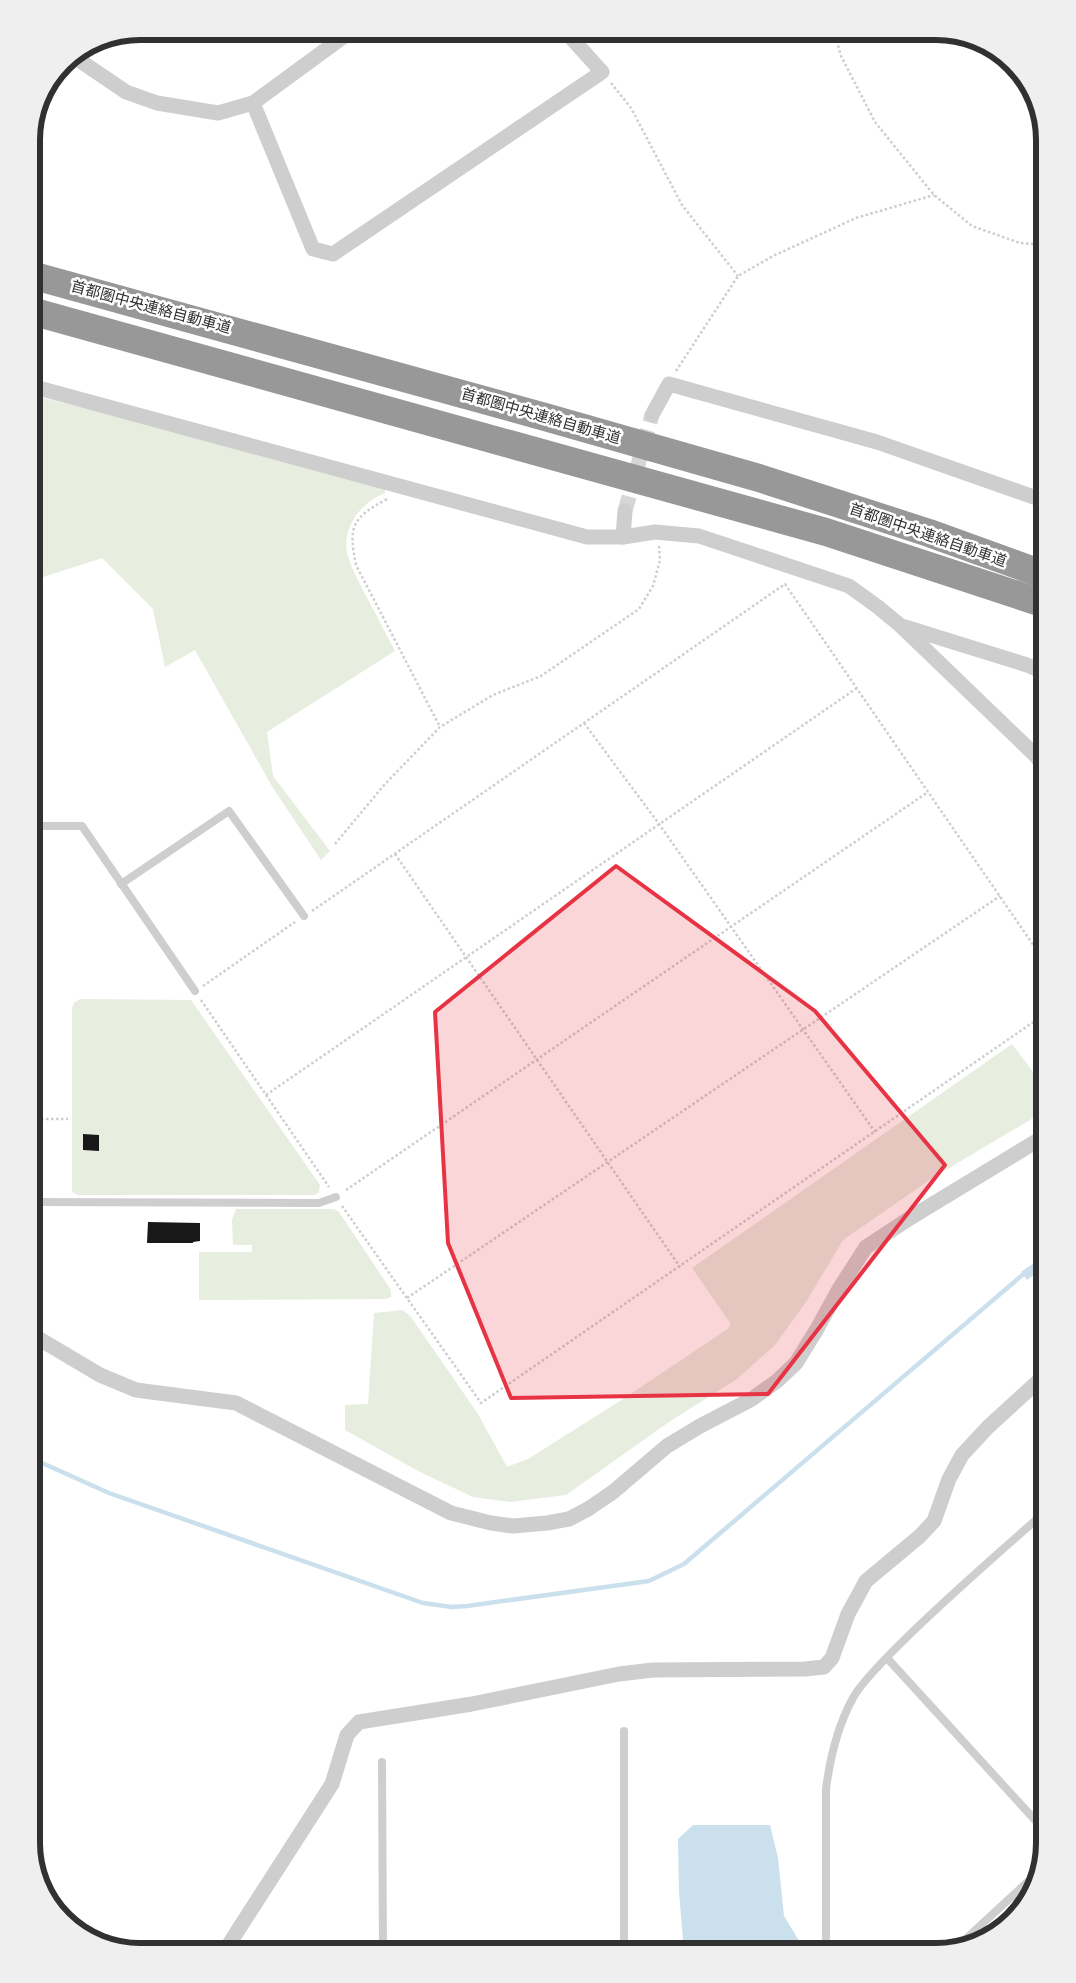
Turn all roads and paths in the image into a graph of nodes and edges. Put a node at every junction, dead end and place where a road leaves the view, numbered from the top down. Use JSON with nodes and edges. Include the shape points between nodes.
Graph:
{"nodes":[{"id":1,"x":339,"y":40,"type":"edge"},
{"id":2,"x":573,"y":40,"type":"edge"},
{"id":3,"x":836,"y":40,"type":"edge"},
{"id":4,"x":80,"y":60,"type":"edge"},
{"id":5,"x":602,"y":72,"type":"junction"},
{"id":6,"x":253,"y":103,"type":"junction"},
{"id":7,"x":934,"y":195,"type":"junction"},
{"id":8,"x":1036,"y":244,"type":"edge"},
{"id":9,"x":738,"y":276,"type":"junction"},
{"id":10,"x":40,"y":277,"type":"edge"},
{"id":11,"x":40,"y":313,"type":"edge"},
{"id":12,"x":668,"y":384,"type":"junction"},
{"id":13,"x":40,"y":388,"type":"edge"},
{"id":14,"x":652,"y":415,"type":"tunnel mouth"},
{"id":15,"x":402,"y":487,"type":"junction"},
{"id":16,"x":1036,"y":498,"type":"edge"},
{"id":17,"x":625,"y":511,"type":"tunnel mouth"},
{"id":18,"x":656,"y":532,"type":"junction"},
{"id":19,"x":623,"y":537,"type":"junction"},
{"id":20,"x":1036,"y":572,"type":"edge"},
{"id":21,"x":1036,"y":601,"type":"edge"},
{"id":22,"x":901,"y":626,"type":"junction"},
{"id":23,"x":1036,"y":669,"type":"edge"},
{"id":24,"x":857,"y":688,"type":"junction"},
{"id":25,"x":584,"y":722,"type":"junction"},
{"id":26,"x":440,"y":727,"type":"junction"},
{"id":27,"x":1036,"y":756,"type":"edge"},
{"id":28,"x":928,"y":792,"type":"junction"},
{"id":29,"x":659,"y":824,"type":"junction"},
{"id":30,"x":40,"y":826,"type":"edge"},
{"id":31,"x":335,"y":844,"type":"dead end"},
{"id":32,"x":121,"y":884,"type":"junction"},
{"id":33,"x":1000,"y":896,"type":"junction"},
{"id":34,"x":304,"y":916,"type":"dead end"},
{"id":35,"x":731,"y":927,"type":"junction"},
{"id":36,"x":1036,"y":949,"type":"edge"},
{"id":37,"x":466,"y":958,"type":"junction"},
{"id":38,"x":195,"y":991,"type":"joint"},
{"id":39,"x":1036,"y":1020,"type":"edge"},
{"id":40,"x":803,"y":1029,"type":"junction"},
{"id":41,"x":538,"y":1060,"type":"junction"},
{"id":42,"x":266,"y":1095,"type":"junction"},
{"id":43,"x":40,"y":1119,"type":"edge"},
{"id":44,"x":68,"y":1119,"type":"dead end"},
{"id":45,"x":874,"y":1132,"type":"junction"},
{"id":46,"x":1036,"y":1141,"type":"edge"},
{"id":47,"x":608,"y":1162,"type":"junction"},
{"id":48,"x":336,"y":1197,"type":"junction"},
{"id":49,"x":40,"y":1202,"type":"edge"},
{"id":50,"x":680,"y":1267,"type":"junction"},
{"id":51,"x":407,"y":1298,"type":"junction"},
{"id":52,"x":40,"y":1339,"type":"edge"},
{"id":53,"x":1036,"y":1383,"type":"edge"},
{"id":54,"x":1036,"y":1520,"type":"edge"},
{"id":55,"x":887,"y":1658,"type":"junction"},
{"id":56,"x":624,"y":1731,"type":"dead end"},
{"id":57,"x":382,"y":1762,"type":"dead end"},
{"id":58,"x":1036,"y":1821,"type":"edge"},
{"id":59,"x":1028,"y":1882,"type":"edge"},
{"id":60,"x":967,"y":1938,"type":"edge"},
{"id":61,"x":230,"y":1943,"type":"edge"},
{"id":62,"x":383,"y":1943,"type":"edge"},
{"id":63,"x":624,"y":1943,"type":"edge"},
{"id":64,"x":826,"y":1943,"type":"edge"}],
"edges":[{"from":1,"to":6,"type":"street"},
{"from":2,"to":5,"type":"street"},
{"from":3,"to":7,"type":"path","via":[[840,56],[875,122]]},
{"from":4,"to":6,"type":"street","via":[[126,92],[158,103],[218,113]]},
{"from":5,"to":6,"type":"street","via":[[333,254],[313,249]]},
{"from":5,"to":9,"type":"path","via":[[631,108],[682,206]]},
{"from":7,"to":8,"type":"path","via":[[972,226],[1020,243]]},
{"from":7,"to":9,"type":"path","via":[[856,218],[773,256]]},
{"from":9,"to":12,"type":"path"},
{"from":10,"to":20,"type":"highway","name":"首都圏中央連絡自動車道","via":[[759,478]]},
{"from":11,"to":21,"type":"highway","name":"首都圏中央連絡自動車道","via":[[826,532]]},
{"from":12,"to":14,"type":"street"},
{"from":12,"to":16,"type":"street","via":[[877,442]]},
{"from":13,"to":15,"type":"street"},
{"from":15,"to":19,"type":"street","via":[[587,537]]},
{"from":15,"to":26,"type":"path","via":[[364,511],[355,524],[351,542],[356,565]]},
{"from":17,"to":19,"type":"street"},
{"from":18,"to":19,"type":"street"},
{"from":18,"to":22,"type":"street","via":[[699,536],[849,586]]},
{"from":18,"to":26,"type":"path","via":[[660,560],[653,586],[639,609],[541,676],[493,695]]},
{"from":22,"to":23,"type":"street"},
{"from":22,"to":27,"type":"street"},
{"from":24,"to":25,"type":"path","via":[[785,584]]},
{"from":24,"to":28,"type":"path"},
{"from":24,"to":29,"type":"path"},
{"from":25,"to":29,"type":"path"},
{"from":25,"to":37,"type":"path","via":[[395,854]]},
{"from":26,"to":31,"type":"path","via":[[385,784]]},
{"from":28,"to":33,"type":"path"},
{"from":28,"to":35,"type":"path"},
{"from":29,"to":35,"type":"path"},
{"from":29,"to":37,"type":"path"},
{"from":30,"to":32,"type":"lane","via":[[82,826]]},
{"from":32,"to":34,"type":"lane","via":[[229,811]]},
{"from":32,"to":38,"type":"lane"},
{"from":33,"to":36,"type":"path"},
{"from":33,"to":40,"type":"path"},
{"from":35,"to":40,"type":"path"},
{"from":35,"to":41,"type":"path"},
{"from":37,"to":41,"type":"path"},
{"from":37,"to":42,"type":"path"},
{"from":38,"to":42,"type":"path"},
{"from":39,"to":45,"type":"path"},
{"from":40,"to":45,"type":"path"},
{"from":40,"to":47,"type":"path"},
{"from":41,"to":47,"type":"path"},
{"from":41,"to":48,"type":"path"},
{"from":42,"to":48,"type":"path"},
{"from":43,"to":44,"type":"path"},
{"from":45,"to":50,"type":"path"},
{"from":46,"to":52,"type":"street","via":[[866,1248],[796,1363],[777,1381],[752,1400],[667,1446],[612,1492],[569,1519],[513,1526],[451,1513],[236,1403],[136,1390],[100,1375]]},
{"from":47,"to":50,"type":"path"},
{"from":47,"to":51,"type":"path"},
{"from":48,"to":49,"type":"lane","via":[[319,1203]]},
{"from":48,"to":51,"type":"path"},
{"from":50,"to":51,"type":"path","via":[[481,1403]]},
{"from":53,"to":61,"type":"street","via":[[988,1426],[962,1455],[934,1520],[920,1536],[866,1581],[848,1614],[832,1658],[824,1667],[644,1671],[360,1722],[347,1735],[332,1784]]},
{"from":54,"to":55,"type":"lane","via":[[928,1616]]},
{"from":55,"to":58,"type":"lane"},
{"from":55,"to":64,"type":"lane","via":[[853,1696],[840,1726],[830,1764],[826,1789]]},
{"from":56,"to":63,"type":"lane"},
{"from":57,"to":62,"type":"lane"},
{"from":59,"to":60,"type":"lane"}]}
